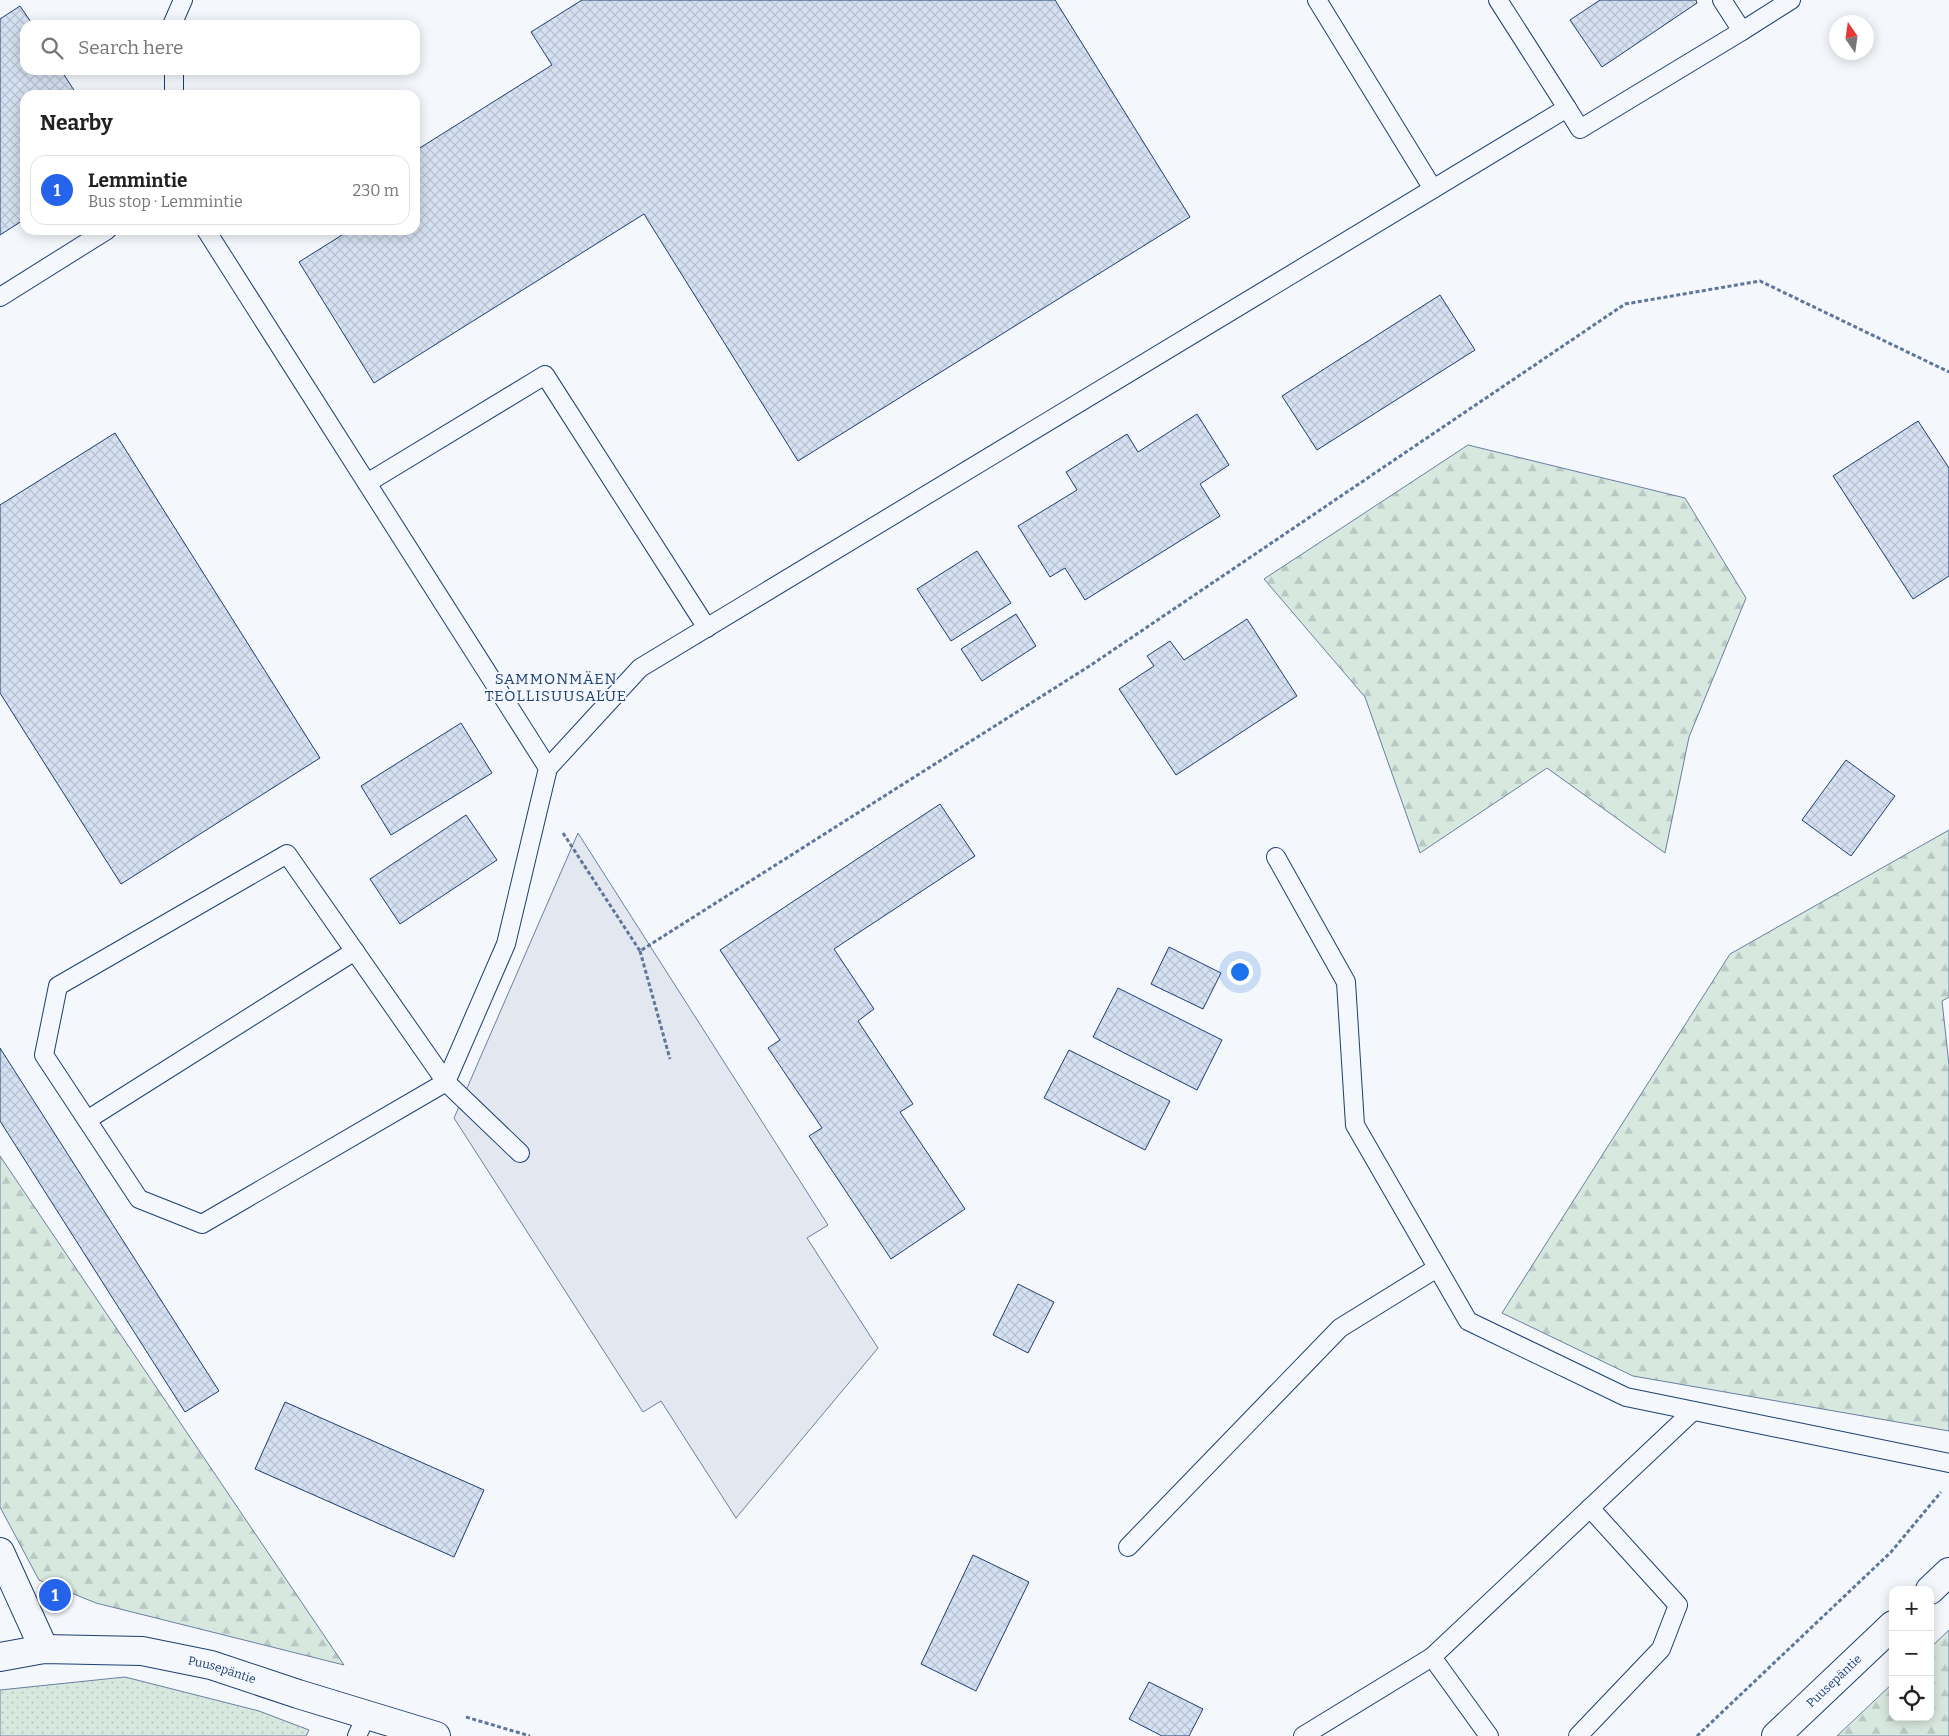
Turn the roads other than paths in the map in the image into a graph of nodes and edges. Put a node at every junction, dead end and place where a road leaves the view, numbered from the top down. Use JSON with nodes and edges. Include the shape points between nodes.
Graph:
{"nodes":[{"id":1,"x":183,"y":0,"type":"edge"},
{"id":2,"x":1317,"y":0,"type":"edge"},
{"id":3,"x":1498,"y":0,"type":"edge"},
{"id":4,"x":1722,"y":0,"type":"edge"},
{"id":5,"x":1791,"y":0,"type":"edge"},
{"id":6,"x":174,"y":20,"type":"edge"},
{"id":7,"x":1742,"y":31,"type":"junction"},
{"id":8,"x":174,"y":75,"type":"edge"},
{"id":9,"x":174,"y":90,"type":"edge"},
{"id":10,"x":1566,"y":108,"type":"junction"},
{"id":11,"x":1433,"y":189,"type":"junction"},
{"id":12,"x":99,"y":235,"type":"edge"},
{"id":13,"x":209,"y":235,"type":"edge"},
{"id":14,"x":0,"y":297,"type":"edge"},
{"id":15,"x":367,"y":483,"type":"junction"},
{"id":16,"x":707,"y":628,"type":"junction"},
{"id":17,"x":548,"y":768,"type":"junction"},
{"id":18,"x":1276,"y":857,"type":"dead end"},
{"id":19,"x":355,"y":951,"type":"junction"},
{"id":20,"x":446,"y":1082,"type":"junction"},
{"id":21,"x":87,"y":1120,"type":"junction"},
{"id":22,"x":520,"y":1152,"type":"dead end"},
{"id":23,"x":1437,"y":1268,"type":"junction"},
{"id":24,"x":1693,"y":1411,"type":"junction"},
{"id":25,"x":1949,"y":1463,"type":"edge"},
{"id":26,"x":1590,"y":1508,"type":"junction"},
{"id":27,"x":1128,"y":1547,"type":"dead end"},
{"id":28,"x":0,"y":1552,"type":"edge"},
{"id":29,"x":1949,"y":1572,"type":"edge"},
{"id":30,"x":1934,"y":1586,"type":"edge"},
{"id":31,"x":1889,"y":1629,"type":"edge"},
{"id":32,"x":44,"y":1649,"type":"junction"},
{"id":33,"x":0,"y":1657,"type":"edge"},
{"id":34,"x":1432,"y":1658,"type":"junction"},
{"id":35,"x":362,"y":1725,"type":"edge"},
{"id":36,"x":436,"y":1736,"type":"edge"},
{"id":37,"x":1303,"y":1736,"type":"edge"},
{"id":38,"x":1489,"y":1736,"type":"edge"},
{"id":39,"x":1578,"y":1736,"type":"edge"},
{"id":40,"x":1776,"y":1736,"type":"edge"}],
"edges":[{"from":1,"to":6,"type":"lane"},
{"from":2,"to":11,"type":"lane"},
{"from":3,"to":10,"type":"lane"},
{"from":4,"to":7,"type":"lane"},
{"from":5,"to":7,"type":"lane"},
{"from":7,"to":10,"type":"lane","via":[[1580,129]]},
{"from":8,"to":9,"type":"lane"},
{"from":10,"to":11,"type":"lane"},
{"from":11,"to":16,"type":"lane"},
{"from":12,"to":14,"type":"lane"},
{"from":13,"to":15,"type":"lane"},
{"from":15,"to":16,"type":"lane","via":[[545,375]]},
{"from":15,"to":17,"type":"lane"},
{"from":16,"to":17,"type":"lane","via":[[640,668]]},
{"from":17,"to":20,"type":"lane","via":[[506,944]]},
{"from":18,"to":23,"type":"lane","via":[[1346,982],[1354,1125]]},
{"from":19,"to":20,"type":"lane"},
{"from":19,"to":21,"type":"lane"},
{"from":19,"to":21,"type":"lane","via":[[286,854],[58,986],[44,1055]]},
{"from":20,"to":21,"type":"lane","via":[[202,1224],[139,1199]]},
{"from":20,"to":22,"type":"lane"},
{"from":23,"to":24,"type":"lane","via":[[1468,1321],[1626,1397]]},
{"from":23,"to":27,"type":"lane","via":[[1340,1328]]},
{"from":24,"to":25,"type":"lane"},
{"from":24,"to":26,"type":"lane"},
{"from":26,"to":34,"type":"lane"},
{"from":26,"to":39,"type":"lane","via":[[1678,1605],[1661,1649]]},
{"from":28,"to":32,"type":"street"},
{"from":29,"to":30,"type":"street"},
{"from":31,"to":40,"type":"street","name":"Puusepäntie"},
{"from":32,"to":33,"type":"street","name":"Puusepäntie"},
{"from":32,"to":35,"type":"street","name":"Puusepäntie","via":[[142,1651],[202,1663]]},
{"from":34,"to":37,"type":"lane"},
{"from":34,"to":38,"type":"lane"},
{"from":35,"to":36,"type":"street","name":"Puusepäntie"}]}
